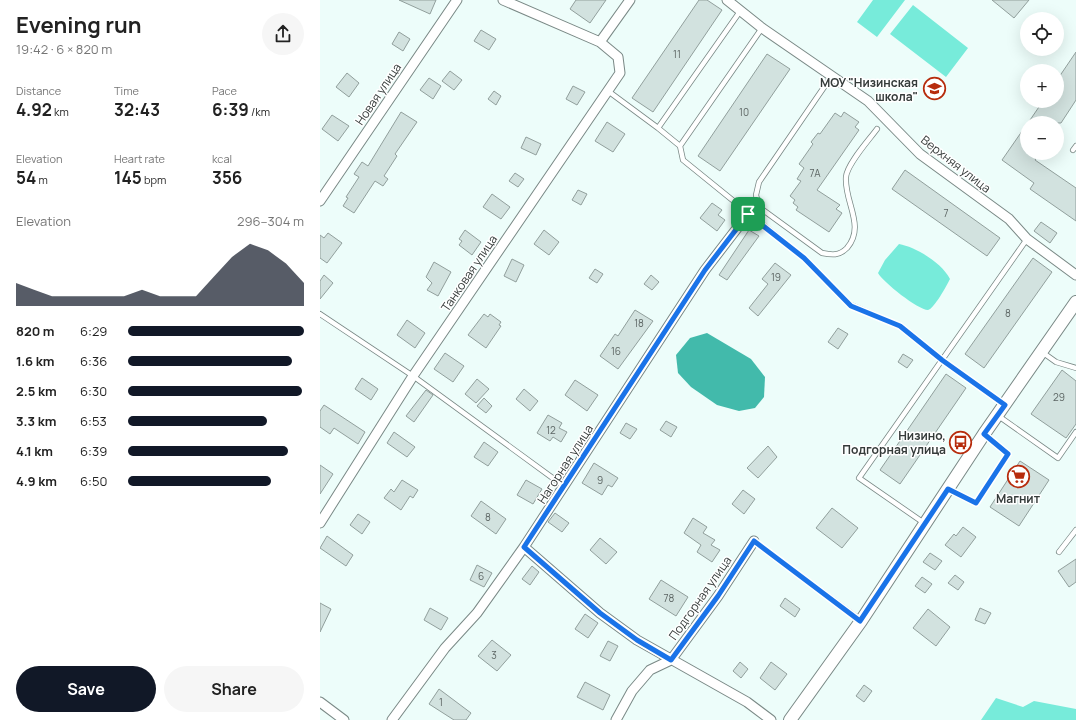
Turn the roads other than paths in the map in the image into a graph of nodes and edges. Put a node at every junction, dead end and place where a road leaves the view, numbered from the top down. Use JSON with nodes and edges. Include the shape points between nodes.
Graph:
{"nodes":[{"id":1,"x":457,"y":0,"type":"edge"},
{"id":2,"x":503,"y":0,"type":"edge"},
{"id":3,"x":630,"y":0,"type":"edge"},
{"id":4,"x":727,"y":0,"type":"edge"},
{"id":5,"x":741,"y":10,"type":"junction"},
{"id":6,"x":762,"y":28,"type":"junction"},
{"id":7,"x":600,"y":42,"type":"junction"},
{"id":8,"x":831,"y":77,"type":"junction"},
{"id":9,"x":608,"y":91,"type":"junction"},
{"id":10,"x":658,"y":128,"type":"junction"},
{"id":11,"x":877,"y":129,"type":"dead end"},
{"id":12,"x":680,"y":146,"type":"junction"},
{"id":13,"x":320,"y":201,"type":"edge"},
{"id":14,"x":748,"y":214,"type":"junction"},
{"id":15,"x":1026,"y":239,"type":"junction"},
{"id":16,"x":1076,"y":275,"type":"edge"},
{"id":17,"x":1076,"y":302,"type":"edge"},
{"id":18,"x":320,"y":314,"type":"edge"},
{"id":19,"x":1042,"y":352,"type":"junction"},
{"id":20,"x":942,"y":360,"type":"junction"},
{"id":21,"x":1076,"y":368,"type":"edge"},
{"id":22,"x":413,"y":376,"type":"junction"},
{"id":23,"x":1005,"y":405,"type":"junction"},
{"id":24,"x":997,"y":416,"type":"junction"},
{"id":25,"x":1076,"y":432,"type":"edge"},
{"id":26,"x":984,"y":434,"type":"junction"},
{"id":27,"x":565,"y":487,"type":"junction"},
{"id":28,"x":948,"y":489,"type":"junction"},
{"id":29,"x":320,"y":523,"type":"edge"},
{"id":30,"x":925,"y":524,"type":"junction"},
{"id":31,"x":1076,"y":530,"type":"edge"},
{"id":32,"x":754,"y":541,"type":"joint"},
{"id":33,"x":524,"y":547,"type":"junction"},
{"id":34,"x":1059,"y":552,"type":"dead end"},
{"id":35,"x":860,"y":621,"type":"junction"},
{"id":36,"x":671,"y":660,"type":"junction"},
{"id":37,"x":320,"y":702,"type":"edge"},
{"id":38,"x":344,"y":720,"type":"edge"},
{"id":39,"x":392,"y":720,"type":"edge"},
{"id":40,"x":616,"y":720,"type":"edge"},
{"id":41,"x":771,"y":720,"type":"edge"},
{"id":42,"x":790,"y":720,"type":"edge"}],
"edges":[{"from":1,"to":13,"type":"street","name":"Новая улица"},
{"from":2,"to":7,"type":"street"},
{"from":3,"to":7,"type":"street"},
{"from":4,"to":5,"type":"street","name":"Верхняя улица"},
{"from":5,"to":6,"type":"street","name":"Верхняя улица"},
{"from":5,"to":10,"type":"lane"},
{"from":6,"to":8,"type":"street","name":"Верхняя улица"},
{"from":6,"to":12,"type":"lane"},
{"from":7,"to":9,"type":"street","name":"Танковая улица","via":[[618,57],[620,72]]},
{"from":8,"to":11,"type":"lane","via":[[759,182],[756,196],[759,208],[822,253],[842,253],[852,242],[856,228],[846,187],[846,176]]},
{"from":8,"to":15,"type":"street","name":"Верхняя улица","via":[[868,101],[920,154],[1009,219]]},
{"from":9,"to":10,"type":"lane"},
{"from":9,"to":22,"type":"street","name":"Танковая улица"},
{"from":10,"to":12,"type":"lane"},
{"from":12,"to":14,"type":"lane","via":[[683,160]]},
{"from":14,"to":20,"type":"lane","via":[[804,258],[851,306],[900,326]]},
{"from":14,"to":27,"type":"street","name":"Нагорная улица","via":[[705,270]]},
{"from":15,"to":16,"type":"street","name":"Верхняя улица"},
{"from":15,"to":20,"type":"lane"},
{"from":17,"to":19,"type":"street"},
{"from":18,"to":22,"type":"lane"},
{"from":19,"to":21,"type":"lane","via":[[1056,362]]},
{"from":19,"to":23,"type":"street"},
{"from":20,"to":23,"type":"lane"},
{"from":20,"to":30,"type":"lane","via":[[859,478]]},
{"from":22,"to":27,"type":"lane"},
{"from":22,"to":29,"type":"street","name":"Танковая улица"},
{"from":23,"to":24,"type":"street"},
{"from":24,"to":25,"type":"lane","via":[[1058,458]]},
{"from":24,"to":26,"type":"street"},
{"from":26,"to":28,"type":"street"},
{"from":26,"to":28,"type":"lane","via":[[1008,454],[976,503]]},
{"from":27,"to":33,"type":"street","name":"Нагорная улица"},
{"from":28,"to":30,"type":"street"},
{"from":30,"to":35,"type":"street"},
{"from":31,"to":34,"type":"lane"},
{"from":32,"to":35,"type":"lane"},
{"from":32,"to":36,"type":"street","name":"Подгорная улица"},
{"from":33,"to":36,"type":"street","via":[[600,613],[637,640]]},
{"from":33,"to":39,"type":"street","name":"Нагорная улица","via":[[477,613],[445,648]]},
{"from":35,"to":42,"type":"street"},
{"from":36,"to":40,"type":"street","name":"Подгорная улица","via":[[650,670],[632,691]]},
{"from":36,"to":41,"type":"street","via":[[706,677]]},
{"from":37,"to":38,"type":"street"}]}
